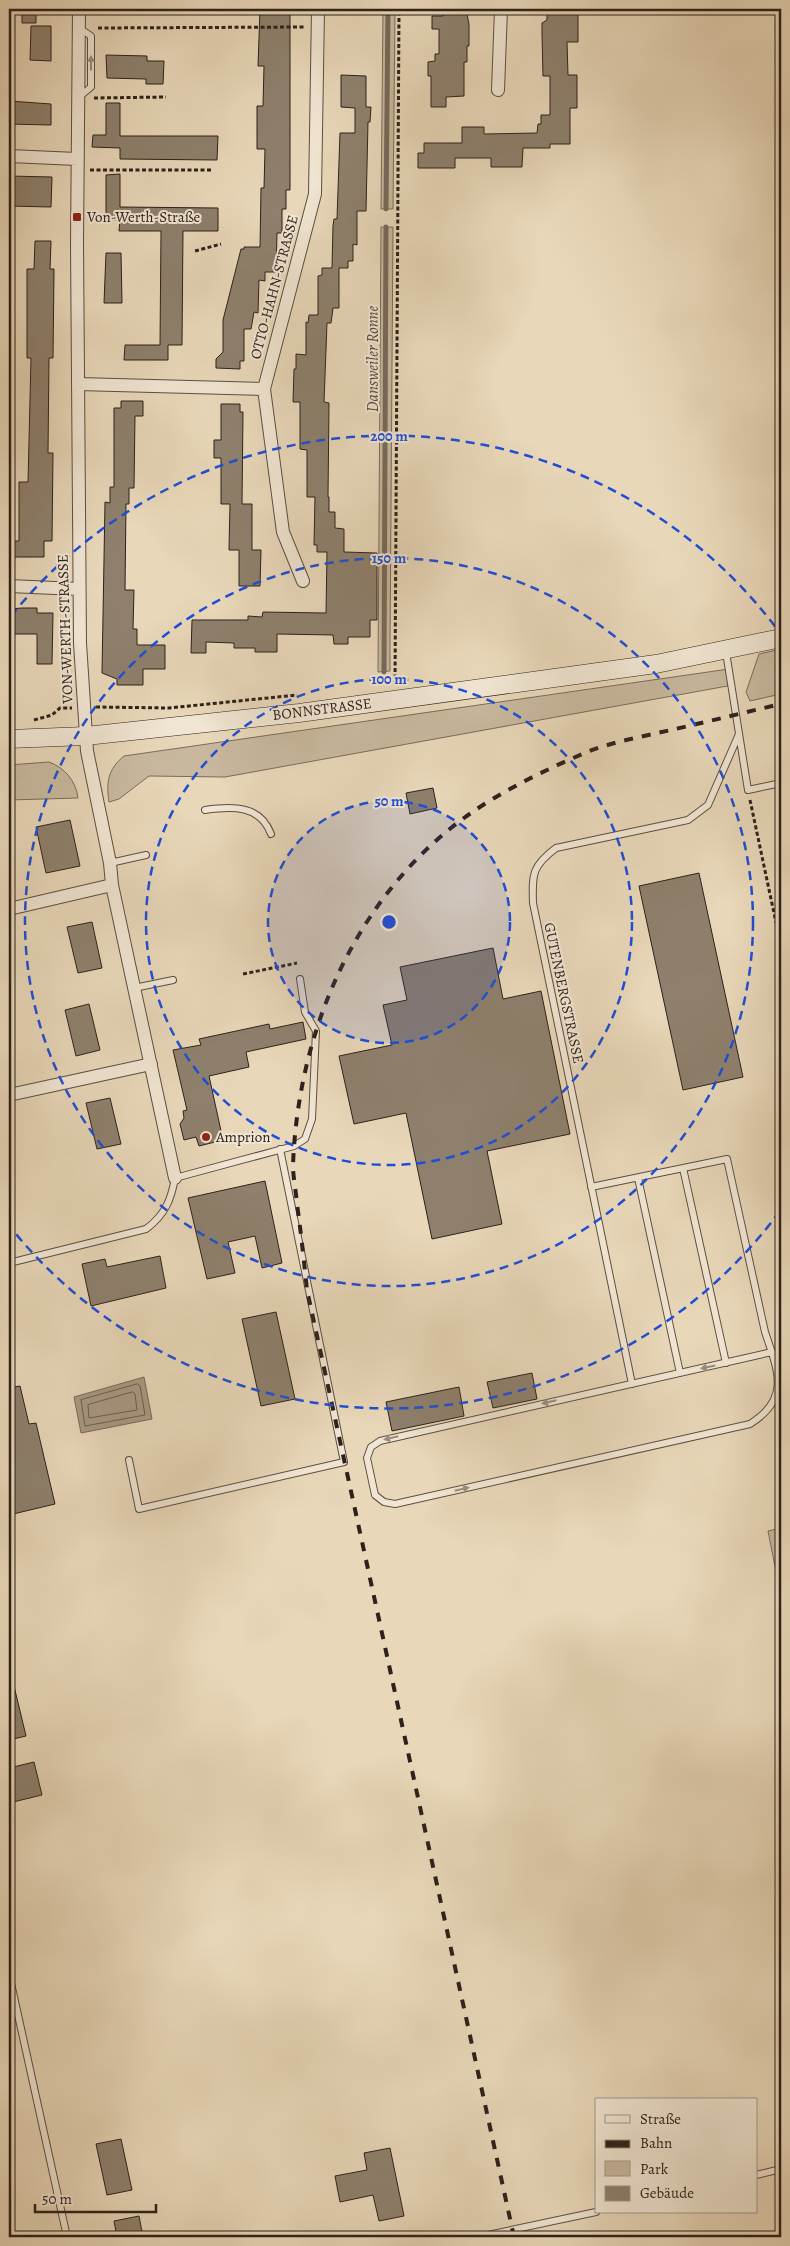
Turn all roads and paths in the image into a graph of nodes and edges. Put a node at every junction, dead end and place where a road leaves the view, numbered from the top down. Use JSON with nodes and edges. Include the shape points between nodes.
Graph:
{"nodes":[{"id":1,"x":79,"y":9,"type":"edge"},
{"id":2,"x":318,"y":9,"type":"edge"},
{"id":3,"x":399,"y":9,"type":"edge"},
{"id":4,"x":501,"y":9,"type":"edge"},
{"id":5,"x":318,"y":27,"type":"junction"},
{"id":6,"x":79,"y":28,"type":"junction"},
{"id":7,"x":498,"y":90,"type":"dead end"},
{"id":8,"x":166,"y":97,"type":"dead end"},
{"id":9,"x":78,"y":98,"type":"junction"},
{"id":10,"x":9,"y":156,"type":"edge"},
{"id":11,"x":77,"y":164,"type":"junction"},
{"id":12,"x":212,"y":170,"type":"dead end"},
{"id":13,"x":221,"y":244,"type":"dead end"},
{"id":14,"x":195,"y":251,"type":"dead end"},
{"id":15,"x":78,"y":384,"type":"junction"},
{"id":16,"x":264,"y":389,"type":"junction"},
{"id":17,"x":303,"y":581,"type":"dead end"},
{"id":18,"x":9,"y":586,"type":"edge"},
{"id":19,"x":78,"y":589,"type":"junction"},
{"id":20,"x":781,"y":638,"type":"edge"},
{"id":21,"x":726,"y":651,"type":"junction"},
{"id":22,"x":400,"y":686,"type":"dead end"},
{"id":23,"x":306,"y":694,"type":"dead end"},
{"id":24,"x":84,"y":707,"type":"junction"},
{"id":25,"x":30,"y":721,"type":"dead end"},
{"id":26,"x":739,"y":734,"type":"junction"},
{"id":27,"x":86,"y":736,"type":"junction"},
{"id":28,"x":9,"y":739,"type":"edge"},
{"id":29,"x":781,"y":782,"type":"edge"},
{"id":30,"x":748,"y":790,"type":"junction"},
{"id":31,"x":205,"y":810,"type":"dead end"},
{"id":32,"x":272,"y":834,"type":"dead end"},
{"id":33,"x":146,"y":855,"type":"dead end"},
{"id":34,"x":110,"y":863,"type":"junction"},
{"id":35,"x":112,"y":885,"type":"junction"},
{"id":36,"x":9,"y":909,"type":"edge"},
{"id":37,"x":781,"y":946,"type":"edge"},
{"id":38,"x":296,"y":963,"type":"dead end"},
{"id":39,"x":242,"y":974,"type":"dead end"},
{"id":40,"x":300,"y":979,"type":"dead end"},
{"id":41,"x":173,"y":980,"type":"dead end"},
{"id":42,"x":134,"y":988,"type":"junction"},
{"id":43,"x":151,"y":1064,"type":"junction"},
{"id":44,"x":9,"y":1095,"type":"edge"},
{"id":45,"x":280,"y":1150,"type":"junction"},
{"id":46,"x":683,"y":1168,"type":"junction"},
{"id":47,"x":176,"y":1178,"type":"junction"},
{"id":48,"x":638,"y":1178,"type":"junction"},
{"id":49,"x":591,"y":1187,"type":"junction"},
{"id":50,"x":9,"y":1263,"type":"edge"},
{"id":51,"x":772,"y":1352,"type":"junction"},
{"id":52,"x":726,"y":1363,"type":"junction"},
{"id":53,"x":680,"y":1373,"type":"junction"},
{"id":54,"x":632,"y":1384,"type":"junction"},
{"id":55,"x":129,"y":1460,"type":"dead end"},
{"id":56,"x":9,"y":1974,"type":"edge"},
{"id":57,"x":781,"y":2170,"type":"edge"},
{"id":58,"x":758,"y":2175,"type":"edge"},
{"id":59,"x":595,"y":2212,"type":"edge"},
{"id":60,"x":67,"y":2237,"type":"edge"},
{"id":61,"x":478,"y":2237,"type":"edge"}],
"edges":[{"from":1,"to":6,"type":"street","name":"VON-WERTH-STRASSE"},
{"from":2,"to":5,"type":"street","name":"OTTO-HAHN-STRASSE"},
{"from":3,"to":22,"type":"path","via":[[394,685]]},
{"from":4,"to":7,"type":"street"},
{"from":5,"to":6,"type":"path"},
{"from":5,"to":16,"type":"street","name":"OTTO-HAHN-STRASSE","via":[[316,194]]},
{"from":6,"to":9,"type":"street","name":"VON-WERTH-STRASSE"},
{"from":8,"to":9,"type":"path"},
{"from":9,"to":11,"type":"street","name":"VON-WERTH-STRASSE"},
{"from":10,"to":11,"type":"street"},
{"from":11,"to":12,"type":"path"},
{"from":11,"to":15,"type":"street","name":"VON-WERTH-STRASSE"},
{"from":13,"to":14,"type":"path"},
{"from":15,"to":16,"type":"street"},
{"from":15,"to":19,"type":"street","name":"VON-WERTH-STRASSE"},
{"from":16,"to":17,"type":"street","name":"OTTO-HAHN-STRASSE","via":[[283,532]]},
{"from":18,"to":19,"type":"street"},
{"from":19,"to":24,"type":"street","name":"VON-WERTH-STRASSE"},
{"from":20,"to":21,"type":"main road","name":"BONNSTRASSE"},
{"from":21,"to":26,"type":"lane"},
{"from":21,"to":27,"type":"main road","name":"BONNSTRASSE","via":[[656,664],[308,712]]},
{"from":23,"to":24,"type":"path","via":[[169,708]]},
{"from":24,"to":25,"type":"path","via":[[60,708],[52,715]]},
{"from":24,"to":27,"type":"street","name":"VON-WERTH-STRASSE"},
{"from":26,"to":30,"type":"lane"},
{"from":26,"to":49,"type":"lane","name":"GUTENBERGSTRASSE","via":[[708,805],[699,813],[688,820],[556,848],[541,859],[532,876],[533,903]]},
{"from":27,"to":28,"type":"main road","name":"BONNSTRASSE"},
{"from":27,"to":34,"type":"street","name":"VON-WERTH-STRASSE"},
{"from":29,"to":30,"type":"lane"},
{"from":30,"to":37,"type":"path"},
{"from":31,"to":32,"type":"lane","via":[[223,807],[258,814]]},
{"from":33,"to":34,"type":"lane"},
{"from":34,"to":35,"type":"street","name":"VON-WERTH-STRASSE"},
{"from":35,"to":36,"type":"street"},
{"from":35,"to":42,"type":"street","name":"VON-WERTH-STRASSE"},
{"from":38,"to":39,"type":"path"},
{"from":40,"to":45,"type":"lane","via":[[305,1012],[316,1031],[312,1119],[305,1139]]},
{"from":41,"to":42,"type":"lane"},
{"from":42,"to":43,"type":"street","name":"VON-WERTH-STRASSE"},
{"from":43,"to":44,"type":"street"},
{"from":43,"to":47,"type":"street","name":"VON-WERTH-STRASSE"},
{"from":45,"to":47,"type":"lane"},
{"from":45,"to":55,"type":"lane","via":[[344,1462],[139,1509]]},
{"from":46,"to":48,"type":"lane"},
{"from":46,"to":51,"type":"lane","via":[[727,1159]]},
{"from":46,"to":52,"type":"lane"},
{"from":47,"to":50,"type":"lane","via":[[168,1205],[156,1222],[146,1229]]},
{"from":48,"to":49,"type":"lane"},
{"from":48,"to":53,"type":"lane"},
{"from":49,"to":54,"type":"lane","name":"GUTENBERGSTRASSE"},
{"from":51,"to":52,"type":"lane"},
{"from":54,"to":51,"type":"lane","one_way":true,"via":[[380,1441],[371,1447],[367,1458],[375,1495],[384,1502],[395,1504],[750,1424],[766,1416],[777,1403],[781,1389]]},
{"from":52,"to":53,"type":"lane","one_way":true},
{"from":53,"to":54,"type":"lane"},
{"from":56,"to":60,"type":"lane"},
{"from":57,"to":58,"type":"lane"},
{"from":59,"to":61,"type":"lane"}]}
